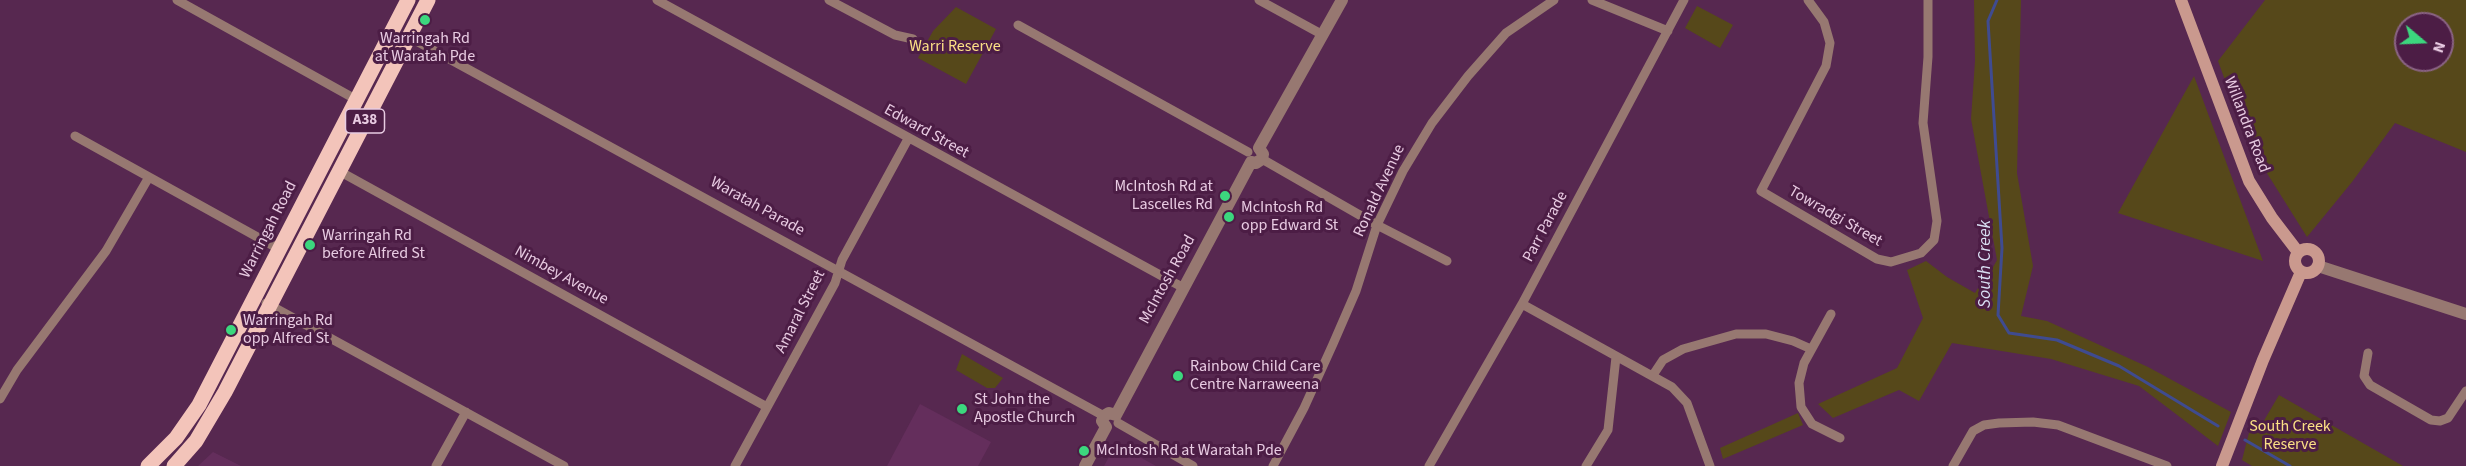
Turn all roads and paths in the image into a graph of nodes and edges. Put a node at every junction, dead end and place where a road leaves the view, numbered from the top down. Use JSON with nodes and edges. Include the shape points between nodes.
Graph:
{"nodes":[{"id":1,"x":177,"y":0,"type":"edge"},
{"id":2,"x":408,"y":0,"type":"edge"},
{"id":3,"x":428,"y":0,"type":"edge"},
{"id":4,"x":657,"y":0,"type":"edge"},
{"id":5,"x":829,"y":0,"type":"edge"},
{"id":6,"x":1259,"y":0,"type":"edge"},
{"id":7,"x":1342,"y":0,"type":"edge"},
{"id":8,"x":1554,"y":0,"type":"edge"},
{"id":9,"x":1592,"y":0,"type":"edge"},
{"id":10,"x":1684,"y":0,"type":"edge"},
{"id":11,"x":1808,"y":0,"type":"edge"},
{"id":12,"x":1928,"y":0,"type":"edge"},
{"id":13,"x":2181,"y":0,"type":"edge"},
{"id":14,"x":1018,"y":25,"type":"dead end"},
{"id":15,"x":393,"y":29,"type":"junction"},
{"id":16,"x":1668,"y":31,"type":"junction"},
{"id":17,"x":1323,"y":35,"type":"junction"},
{"id":18,"x":409,"y":37,"type":"junction"},
{"id":19,"x":913,"y":39,"type":"dead end"},
{"id":20,"x":357,"y":100,"type":"junction"},
{"id":21,"x":75,"y":136,"type":"dead end"},
{"id":22,"x":908,"y":139,"type":"junction"},
{"id":23,"x":1255,"y":155,"type":"junction"},
{"id":24,"x":339,"y":171,"type":"junction"},
{"id":25,"x":149,"y":177,"type":"junction"},
{"id":26,"x":1377,"y":225,"type":"junction"},
{"id":27,"x":279,"y":249,"type":"junction"},
{"id":28,"x":2298,"y":252,"type":"junction"},
{"id":29,"x":1447,"y":261,"type":"dead end"},
{"id":30,"x":2318,"y":266,"type":"junction"},
{"id":31,"x":838,"y":272,"type":"junction"},
{"id":32,"x":2301,"y":272,"type":"junction"},
{"id":33,"x":1182,"y":287,"type":"junction"},
{"id":34,"x":255,"y":297,"type":"junction"},
{"id":35,"x":1522,"y":304,"type":"junction"},
{"id":36,"x":270,"y":305,"type":"junction"},
{"id":37,"x":1831,"y":314,"type":"dead end"},
{"id":38,"x":2466,"y":314,"type":"edge"},
{"id":39,"x":1810,"y":349,"type":"junction"},
{"id":40,"x":2368,"y":353,"type":"dead end"},
{"id":41,"x":1616,"y":357,"type":"junction"},
{"id":42,"x":1653,"y":375,"type":"junction"},
{"id":43,"x":2466,"y":390,"type":"edge"},
{"id":44,"x":0,"y":399,"type":"edge"},
{"id":45,"x":767,"y":407,"type":"junction"},
{"id":46,"x":466,"y":412,"type":"junction"},
{"id":47,"x":1111,"y":421,"type":"junction"},
{"id":48,"x":1840,"y":438,"type":"dead end"},
{"id":49,"x":148,"y":466,"type":"edge"},
{"id":50,"x":174,"y":466,"type":"edge"},
{"id":51,"x":436,"y":466,"type":"edge"},
{"id":52,"x":564,"y":466,"type":"edge"},
{"id":53,"x":735,"y":466,"type":"edge"},
{"id":54,"x":1085,"y":466,"type":"edge"},
{"id":55,"x":1193,"y":466,"type":"edge"},
{"id":56,"x":1273,"y":466,"type":"edge"},
{"id":57,"x":1429,"y":466,"type":"edge"},
{"id":58,"x":1586,"y":466,"type":"edge"},
{"id":59,"x":1710,"y":466,"type":"edge"},
{"id":60,"x":1953,"y":466,"type":"edge"},
{"id":61,"x":2168,"y":466,"type":"edge"},
{"id":62,"x":2222,"y":466,"type":"edge"}],
"edges":[{"from":1,"to":20,"type":"street"},
{"from":2,"to":15,"type":"highway","name":"Warringah Road","number":"A38"},
{"from":3,"to":18,"type":"highway","number":"A38"},
{"from":4,"to":22,"type":"street","name":"Edward Street"},
{"from":5,"to":19,"type":"street","via":[[895,35]]},
{"from":6,"to":17,"type":"street"},
{"from":7,"to":17,"type":"street","name":"McIntosh Road"},
{"from":8,"to":26,"type":"street","name":"Ronald Avenue","via":[[1506,33],[1468,76],[1420,142]]},
{"from":9,"to":16,"type":"street"},
{"from":10,"to":16,"type":"street","name":"Parr Parade"},
{"from":11,"to":12,"type":"street","name":"Towradgi Street","via":[[1824,22],[1830,43],[1826,66],[1761,191],[1877,259],[1891,262],[1921,253],[1934,240],[1937,221],[1923,123]]},
{"from":13,"to":28,"type":"main road","name":"Willandra Road","via":[[2249,181]]},
{"from":14,"to":23,"type":"street"},
{"from":15,"to":18,"type":"highway","name":"Waratah Parade"},
{"from":15,"to":20,"type":"highway","name":"Warringah Road","number":"A38"},
{"from":16,"to":35,"type":"street","name":"Parr Parade"},
{"from":17,"to":23,"type":"street","name":"McIntosh Road"},
{"from":18,"to":24,"type":"highway","number":"A38"},
{"from":18,"to":31,"type":"street","name":"Waratah Parade"},
{"from":20,"to":27,"type":"highway","name":"Warringah Road","number":"A38"},
{"from":21,"to":25,"type":"street"},
{"from":22,"to":31,"type":"street","name":"Amaral Street"},
{"from":22,"to":33,"type":"street","name":"Edward Street"},
{"from":23,"to":26,"type":"street"},
{"from":23,"to":33,"type":"street","name":"McIntosh Road"},
{"from":24,"to":36,"type":"highway","number":"A38"},
{"from":24,"to":45,"type":"street","name":"Nimbey Avenue"},
{"from":25,"to":27,"type":"street"},
{"from":25,"to":44,"type":"street","via":[[106,251],[17,370]]},
{"from":26,"to":29,"type":"street"},
{"from":26,"to":56,"type":"street","name":"Ronald Avenue","via":[[1351,302],[1304,408]]},
{"from":27,"to":34,"type":"highway","name":"Warringah Road","number":"A38"},
{"from":28,"to":30,"type":"main road","via":[[2314,251],[2319,258]]},
{"from":28,"to":32,"type":"main road","via":[[2295,265]]},
{"from":30,"to":32,"type":"main road","via":[[2309,273]]},
{"from":30,"to":38,"type":"street"},
{"from":31,"to":45,"type":"street","name":"Amaral Street"},
{"from":31,"to":47,"type":"street","name":"Waratah Parade"},
{"from":32,"to":62,"type":"main road"},
{"from":33,"to":47,"type":"street","name":"McIntosh Road"},
{"from":34,"to":36,"type":"street"},
{"from":34,"to":49,"type":"highway","name":"Warringah Road","number":"A38","via":[[199,405],[176,438]]},
{"from":35,"to":41,"type":"street"},
{"from":35,"to":57,"type":"street","name":"Parr Parade"},
{"from":36,"to":46,"type":"street"},
{"from":36,"to":50,"type":"highway","number":"A38","via":[[211,417]]},
{"from":37,"to":39,"type":"street"},
{"from":39,"to":42,"type":"street","via":[[1766,334],[1736,334],[1683,349],[1663,360]]},
{"from":39,"to":48,"type":"street","via":[[1799,383],[1801,407],[1812,424]]},
{"from":40,"to":43,"type":"street","via":[[2364,376],[2370,386],[2431,420],[2448,418]]},
{"from":41,"to":42,"type":"street"},
{"from":41,"to":58,"type":"street","via":[[1608,430]]},
{"from":42,"to":59,"type":"street","via":[[1687,403]]},
{"from":45,"to":53,"type":"street","name":"Amaral Street"},
{"from":46,"to":51,"type":"street"},
{"from":46,"to":52,"type":"street"},
{"from":47,"to":54,"type":"street","name":"McIntosh Road"},
{"from":47,"to":55,"type":"street","name":"Waratah Parade"},
{"from":60,"to":61,"type":"street","via":[[1973,430],[1999,423],[2033,422],[2058,425]]}]}
